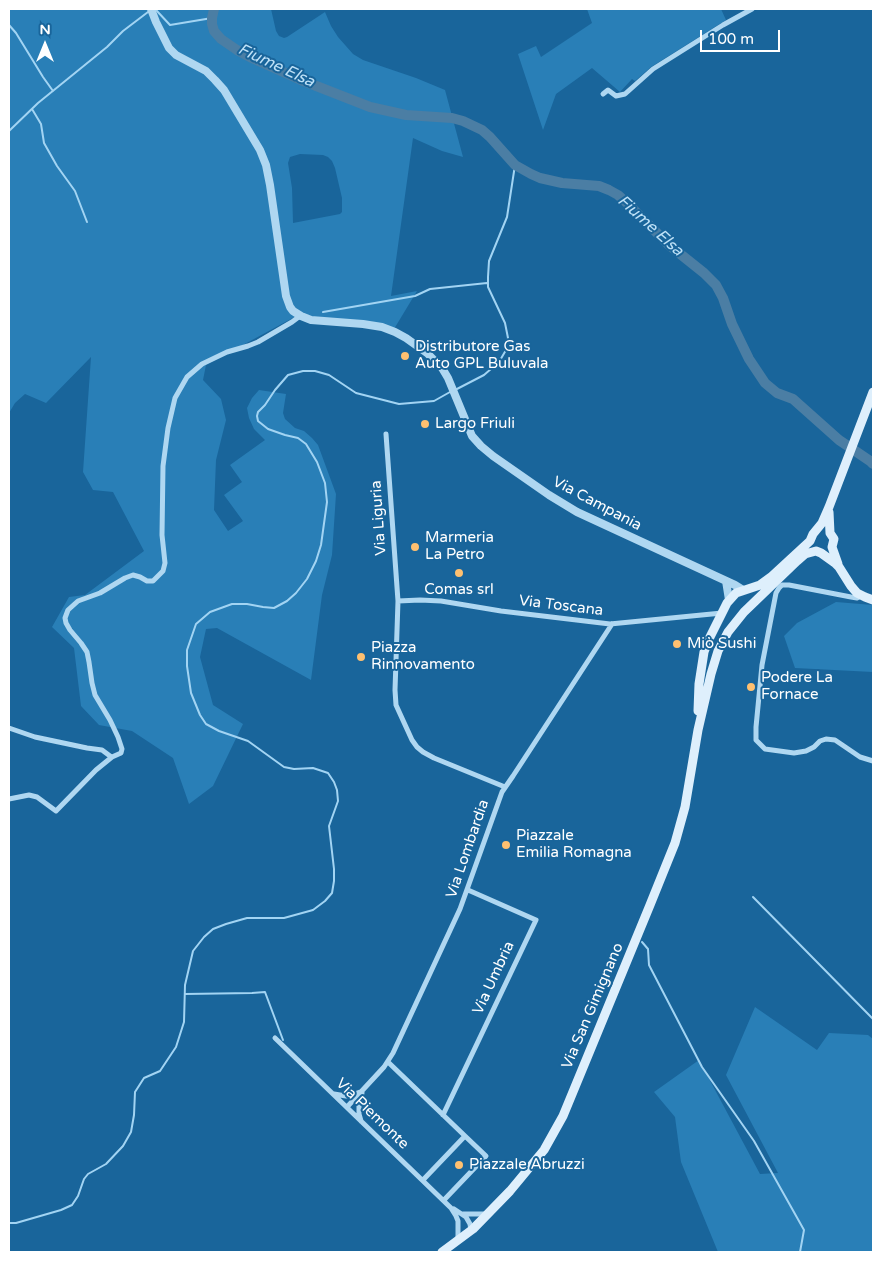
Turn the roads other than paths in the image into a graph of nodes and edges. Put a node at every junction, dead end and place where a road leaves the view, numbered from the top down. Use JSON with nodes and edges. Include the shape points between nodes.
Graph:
{"nodes":[{"id":1,"x":151,"y":9,"type":"edge"},
{"id":2,"x":752,"y":9,"type":"edge"},
{"id":3,"x":603,"y":94,"type":"dead end"},
{"id":4,"x":300,"y":316,"type":"junction"},
{"id":5,"x":873,"y":392,"type":"edge"},
{"id":6,"x":386,"y":434,"type":"dead end"},
{"id":7,"x":829,"y":507,"type":"junction"},
{"id":8,"x":815,"y":531,"type":"junction"},
{"id":9,"x":830,"y":533,"type":"junction"},
{"id":10,"x":810,"y":540,"type":"junction"},
{"id":11,"x":832,"y":546,"type":"junction"},
{"id":12,"x":818,"y":552,"type":"junction"},
{"id":13,"x":839,"y":567,"type":"junction"},
{"id":14,"x":726,"y":582,"type":"junction"},
{"id":15,"x":743,"y":590,"type":"junction"},
{"id":16,"x":862,"y":596,"type":"junction"},
{"id":17,"x":729,"y":600,"type":"junction"},
{"id":18,"x":873,"y":600,"type":"edge"},
{"id":19,"x":398,"y":601,"type":"junction"},
{"id":20,"x":747,"y":609,"type":"junction"},
{"id":21,"x":722,"y":613,"type":"junction"},
{"id":22,"x":612,"y":624,"type":"junction"},
{"id":23,"x":9,"y":728,"type":"edge"},
{"id":24,"x":698,"y":730,"type":"junction"},
{"id":25,"x":112,"y":757,"type":"junction"},
{"id":26,"x":873,"y":761,"type":"edge"},
{"id":27,"x":505,"y":787,"type":"junction"},
{"id":28,"x":9,"y":799,"type":"edge"},
{"id":29,"x":468,"y":890,"type":"junction"},
{"id":30,"x":274,"y":1038,"type":"dead end"},
{"id":31,"x":388,"y":1062,"type":"junction"},
{"id":32,"x":363,"y":1090,"type":"junction"},
{"id":33,"x":334,"y":1094,"type":"junction"},
{"id":34,"x":347,"y":1107,"type":"junction"},
{"id":35,"x":442,"y":1115,"type":"junction"},
{"id":36,"x":362,"y":1121,"type":"junction"},
{"id":37,"x":464,"y":1136,"type":"junction"},
{"id":38,"x":422,"y":1180,"type":"junction"},
{"id":39,"x":444,"y":1200,"type":"junction"},
{"id":40,"x":451,"y":1208,"type":"junction"},
{"id":41,"x":490,"y":1213,"type":"junction"},
{"id":42,"x":463,"y":1214,"type":"junction"},
{"id":43,"x":471,"y":1231,"type":"junction"},
{"id":44,"x":458,"y":1241,"type":"junction"},
{"id":45,"x":442,"y":1252,"type":"edge"}],
"edges":[{"from":1,"to":4,"type":"street","via":[[169,48],[216,80],[260,150],[270,185],[286,296],[291,308]]},
{"from":2,"to":3,"type":"street","via":[[657,67],[625,94],[618,96],[608,90]]},
{"from":4,"to":14,"type":"street","name":"Via Campania","via":[[311,320],[368,325],[391,330],[406,338],[440,366],[471,433],[481,446],[545,492],[587,517]]},
{"from":4,"to":25,"type":"street","via":[[255,343],[202,364],[187,377],[175,398],[168,428],[164,466],[163,571],[153,581],[133,575],[124,578],[100,593],[78,601],[68,610],[66,623],[87,652],[95,694],[122,749]]},
{"from":5,"to":7,"type":"main road","name":"Via San Gimignano"},
{"from":6,"to":19,"type":"street","name":"Via Liguria"},
{"from":7,"to":8,"type":"main road","name":"Via San Gimignano"},
{"from":7,"to":9,"type":"main road"},
{"from":8,"to":9,"type":"main road","via":[[823,529]]},
{"from":8,"to":10,"type":"main road","name":"Via San Gimignano"},
{"from":9,"to":11,"type":"main road","via":[[834,539]]},
{"from":10,"to":12,"type":"main road","via":[[811,547]]},
{"from":10,"to":15,"type":"main road","name":"Via San Gimignano","via":[[767,581]]},
{"from":11,"to":12,"type":"main road","name":"Via San Gimignano","via":[[828,551]]},
{"from":11,"to":13,"type":"main road"},
{"from":12,"to":13,"type":"main road"},
{"from":12,"to":20,"type":"main road","name":"Via San Gimignano","via":[[801,557]]},
{"from":13,"to":16,"type":"main road"},
{"from":14,"to":15,"type":"street","name":"Via Campania"},
{"from":14,"to":17,"type":"street"},
{"from":15,"to":17,"type":"main road","name":"Via San Gimignano"},
{"from":15,"to":20,"type":"main road","via":[[750,596]]},
{"from":16,"to":18,"type":"main road"},
{"from":16,"to":26,"type":"street","via":[[857,598],[781,586],[776,593],[762,665],[756,740],[765,748],[794,753],[806,751],[826,739],[835,740],[860,757]]},
{"from":17,"to":21,"type":"main road","name":"Via San Gimignano"},
{"from":19,"to":22,"type":"street","name":"Via Toscana","via":[[440,601]]},
{"from":19,"to":27,"type":"street","via":[[396,702],[415,745],[434,758]]},
{"from":20,"to":21,"type":"main road","via":[[734,614]]},
{"from":20,"to":24,"type":"main road","name":"Via San Gimignano","via":[[728,632],[718,651]]},
{"from":21,"to":22,"type":"street","name":"Via Toscana"},
{"from":21,"to":24,"type":"main road","name":"Via San Gimignano","via":[[707,642],[703,658]]},
{"from":22,"to":27,"type":"street","name":"Via Lombardia"},
{"from":23,"to":25,"type":"street","via":[[35,737],[102,750]]},
{"from":24,"to":41,"type":"main road","name":"Via San Gimignano","via":[[687,799],[675,843],[567,1107],[544,1150]]},
{"from":25,"to":28,"type":"street","via":[[56,811],[37,797],[29,795]]},
{"from":27,"to":29,"type":"street","name":"Via Lombardia"},
{"from":29,"to":31,"type":"street","name":"Via Lombardia"},
{"from":29,"to":35,"type":"street","name":"Via Umbria","via":[[536,920]]},
{"from":30,"to":33,"type":"street","name":"Via Piemonte"},
{"from":31,"to":32,"type":"street","name":"Via Lombardia"},
{"from":31,"to":35,"type":"street"},
{"from":32,"to":33,"type":"street","via":[[352,1095]]},
{"from":32,"to":34,"type":"street","name":"Via Lombardia"},
{"from":32,"to":36,"type":"street","via":[[359,1106]]},
{"from":33,"to":34,"type":"street","name":"Via Piemonte"},
{"from":34,"to":36,"type":"street","name":"Via Piemonte"},
{"from":35,"to":37,"type":"street"},
{"from":36,"to":38,"type":"street","name":"Via Piemonte"},
{"from":37,"to":38,"type":"street"},
{"from":37,"to":39,"type":"street","via":[[486,1156]]},
{"from":38,"to":39,"type":"street","name":"Via Piemonte"},
{"from":39,"to":40,"type":"street","name":"Via Piemonte"},
{"from":40,"to":42,"type":"street","name":"Via Piemonte"},
{"from":40,"to":44,"type":"street","name":"Via Piemonte","via":[[457,1218]]},
{"from":41,"to":42,"type":"street","name":"Via Piemonte"},
{"from":41,"to":43,"type":"main road","name":"Via San Gimignano"},
{"from":42,"to":43,"type":"street"},
{"from":43,"to":44,"type":"main road","name":"Via San Gimignano"},
{"from":44,"to":45,"type":"main road","name":"Via San Gimignano"}]}
